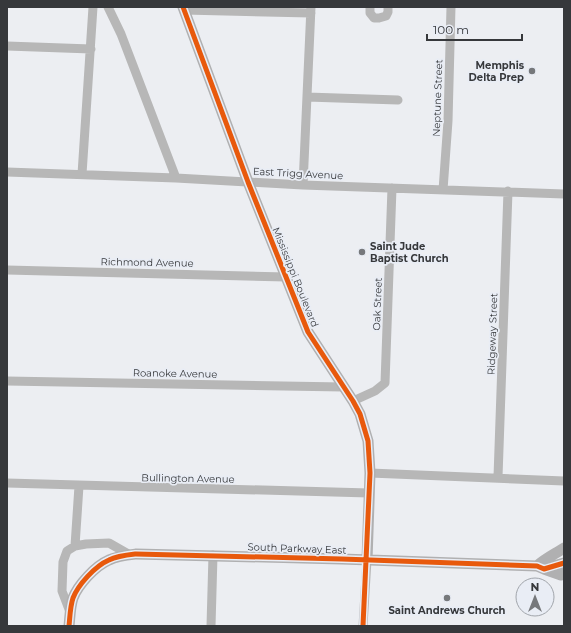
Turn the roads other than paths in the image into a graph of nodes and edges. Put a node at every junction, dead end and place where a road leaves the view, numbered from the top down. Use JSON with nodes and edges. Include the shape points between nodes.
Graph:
{"nodes":[{"id":1,"x":93,"y":7,"type":"edge"},
{"id":2,"x":108,"y":7,"type":"edge"},
{"id":3,"x":370,"y":7,"type":"edge"},
{"id":4,"x":388,"y":7,"type":"edge"},
{"id":5,"x":451,"y":7,"type":"edge"},
{"id":6,"x":183,"y":8,"type":"edge"},
{"id":7,"x":271,"y":10,"type":"edge"},
{"id":8,"x":311,"y":10,"type":"edge"},
{"id":9,"x":7,"y":46,"type":"edge"},
{"id":10,"x":91,"y":49,"type":"junction"},
{"id":11,"x":307,"y":97,"type":"junction"},
{"id":12,"x":398,"y":100,"type":"dead end"},
{"id":13,"x":7,"y":172,"type":"edge"},
{"id":14,"x":82,"y":174,"type":"junction"},
{"id":15,"x":176,"y":178,"type":"junction"},
{"id":16,"x":248,"y":182,"type":"junction"},
{"id":17,"x":303,"y":185,"type":"junction"},
{"id":18,"x":392,"y":188,"type":"junction"},
{"id":19,"x":443,"y":190,"type":"junction"},
{"id":20,"x":508,"y":191,"type":"junction"},
{"id":21,"x":564,"y":194,"type":"edge"},
{"id":22,"x":7,"y":270,"type":"edge"},
{"id":23,"x":286,"y":277,"type":"junction"},
{"id":24,"x":7,"y":381,"type":"edge"},
{"id":25,"x":343,"y":386,"type":"junction"},
{"id":26,"x":353,"y":401,"type":"junction"},
{"id":27,"x":370,"y":473,"type":"junction"},
{"id":28,"x":498,"y":477,"type":"junction"},
{"id":29,"x":564,"y":481,"type":"edge"},
{"id":30,"x":7,"y":483,"type":"edge"},
{"id":31,"x":79,"y":486,"type":"junction"},
{"id":32,"x":369,"y":493,"type":"junction"},
{"id":33,"x":75,"y":546,"type":"junction"},
{"id":34,"x":564,"y":548,"type":"edge"},
{"id":35,"x":130,"y":555,"type":"junction"},
{"id":36,"x":213,"y":555,"type":"junction"},
{"id":37,"x":367,"y":560,"type":"junction"},
{"id":38,"x":564,"y":563,"type":"edge"},
{"id":39,"x":541,"y":568,"type":"junction"},
{"id":40,"x":564,"y":574,"type":"edge"},
{"id":41,"x":70,"y":612,"type":"junction"},
{"id":42,"x":69,"y":626,"type":"edge"},
{"id":43,"x":211,"y":626,"type":"edge"},
{"id":44,"x":363,"y":626,"type":"edge"}],
"edges":[{"from":1,"to":10,"type":"street"},
{"from":2,"to":15,"type":"street","via":[[121,34]]},
{"from":3,"to":4,"type":"street","via":[[374,18],[386,16]]},
{"from":5,"to":19,"type":"street","name":"Neptune Street"},
{"from":6,"to":7,"type":"street"},
{"from":6,"to":16,"type":"main road","name":"Mississippi Boulevard"},
{"from":7,"to":8,"type":"street"},
{"from":8,"to":11,"type":"street"},
{"from":9,"to":10,"type":"street"},
{"from":10,"to":14,"type":"street"},
{"from":11,"to":12,"type":"street"},
{"from":11,"to":17,"type":"street"},
{"from":13,"to":14,"type":"street","name":"East Trigg Avenue"},
{"from":14,"to":15,"type":"street","name":"East Trigg Avenue"},
{"from":15,"to":16,"type":"street","name":"East Trigg Avenue"},
{"from":16,"to":17,"type":"street","name":"East Trigg Avenue"},
{"from":16,"to":23,"type":"main road","name":"Mississippi Boulevard"},
{"from":17,"to":18,"type":"street","name":"East Trigg Avenue"},
{"from":18,"to":19,"type":"street","name":"East Trigg Avenue"},
{"from":18,"to":26,"type":"street","name":"Oak Street","via":[[385,383],[375,392]]},
{"from":19,"to":20,"type":"street","name":"East Trigg Avenue"},
{"from":20,"to":21,"type":"street","name":"East Trigg Avenue"},
{"from":20,"to":28,"type":"street","name":"Ridgeway Street"},
{"from":22,"to":23,"type":"street","name":"Richmond Avenue"},
{"from":23,"to":25,"type":"main road","name":"Mississippi Boulevard","via":[[308,332]]},
{"from":24,"to":25,"type":"street","name":"Roanoke Avenue"},
{"from":25,"to":26,"type":"main road","name":"Mississippi Boulevard"},
{"from":26,"to":27,"type":"main road","name":"Mississippi Boulevard","via":[[368,441]]},
{"from":27,"to":28,"type":"street"},
{"from":27,"to":32,"type":"main road","name":"Mississippi Boulevard"},
{"from":28,"to":29,"type":"street"},
{"from":30,"to":31,"type":"street","name":"Bullington Avenue"},
{"from":31,"to":32,"type":"street","name":"Bullington Avenue"},
{"from":31,"to":33,"type":"street"},
{"from":32,"to":37,"type":"main road","name":"Mississippi Boulevard"},
{"from":33,"to":35,"type":"street","via":[[109,543]]},
{"from":33,"to":41,"type":"street","via":[[67,551],[63,562],[62,591]]},
{"from":34,"to":39,"type":"main road","via":[[546,559]]},
{"from":35,"to":36,"type":"main road","name":"South Parkway East"},
{"from":35,"to":41,"type":"main road","name":"South Parkway East","via":[[108,560],[97,567],[74,597]]},
{"from":36,"to":37,"type":"main road","name":"South Parkway East"},
{"from":36,"to":43,"type":"street"},
{"from":37,"to":39,"type":"main road","name":"South Parkway East"},
{"from":37,"to":44,"type":"street","name":"Mississippi Boulevard"},
{"from":38,"to":39,"type":"main road","name":"South Parkway East"},
{"from":39,"to":40,"type":"main road","name":"South Parkway East"},
{"from":41,"to":42,"type":"main road","name":"South Parkway East"}]}
